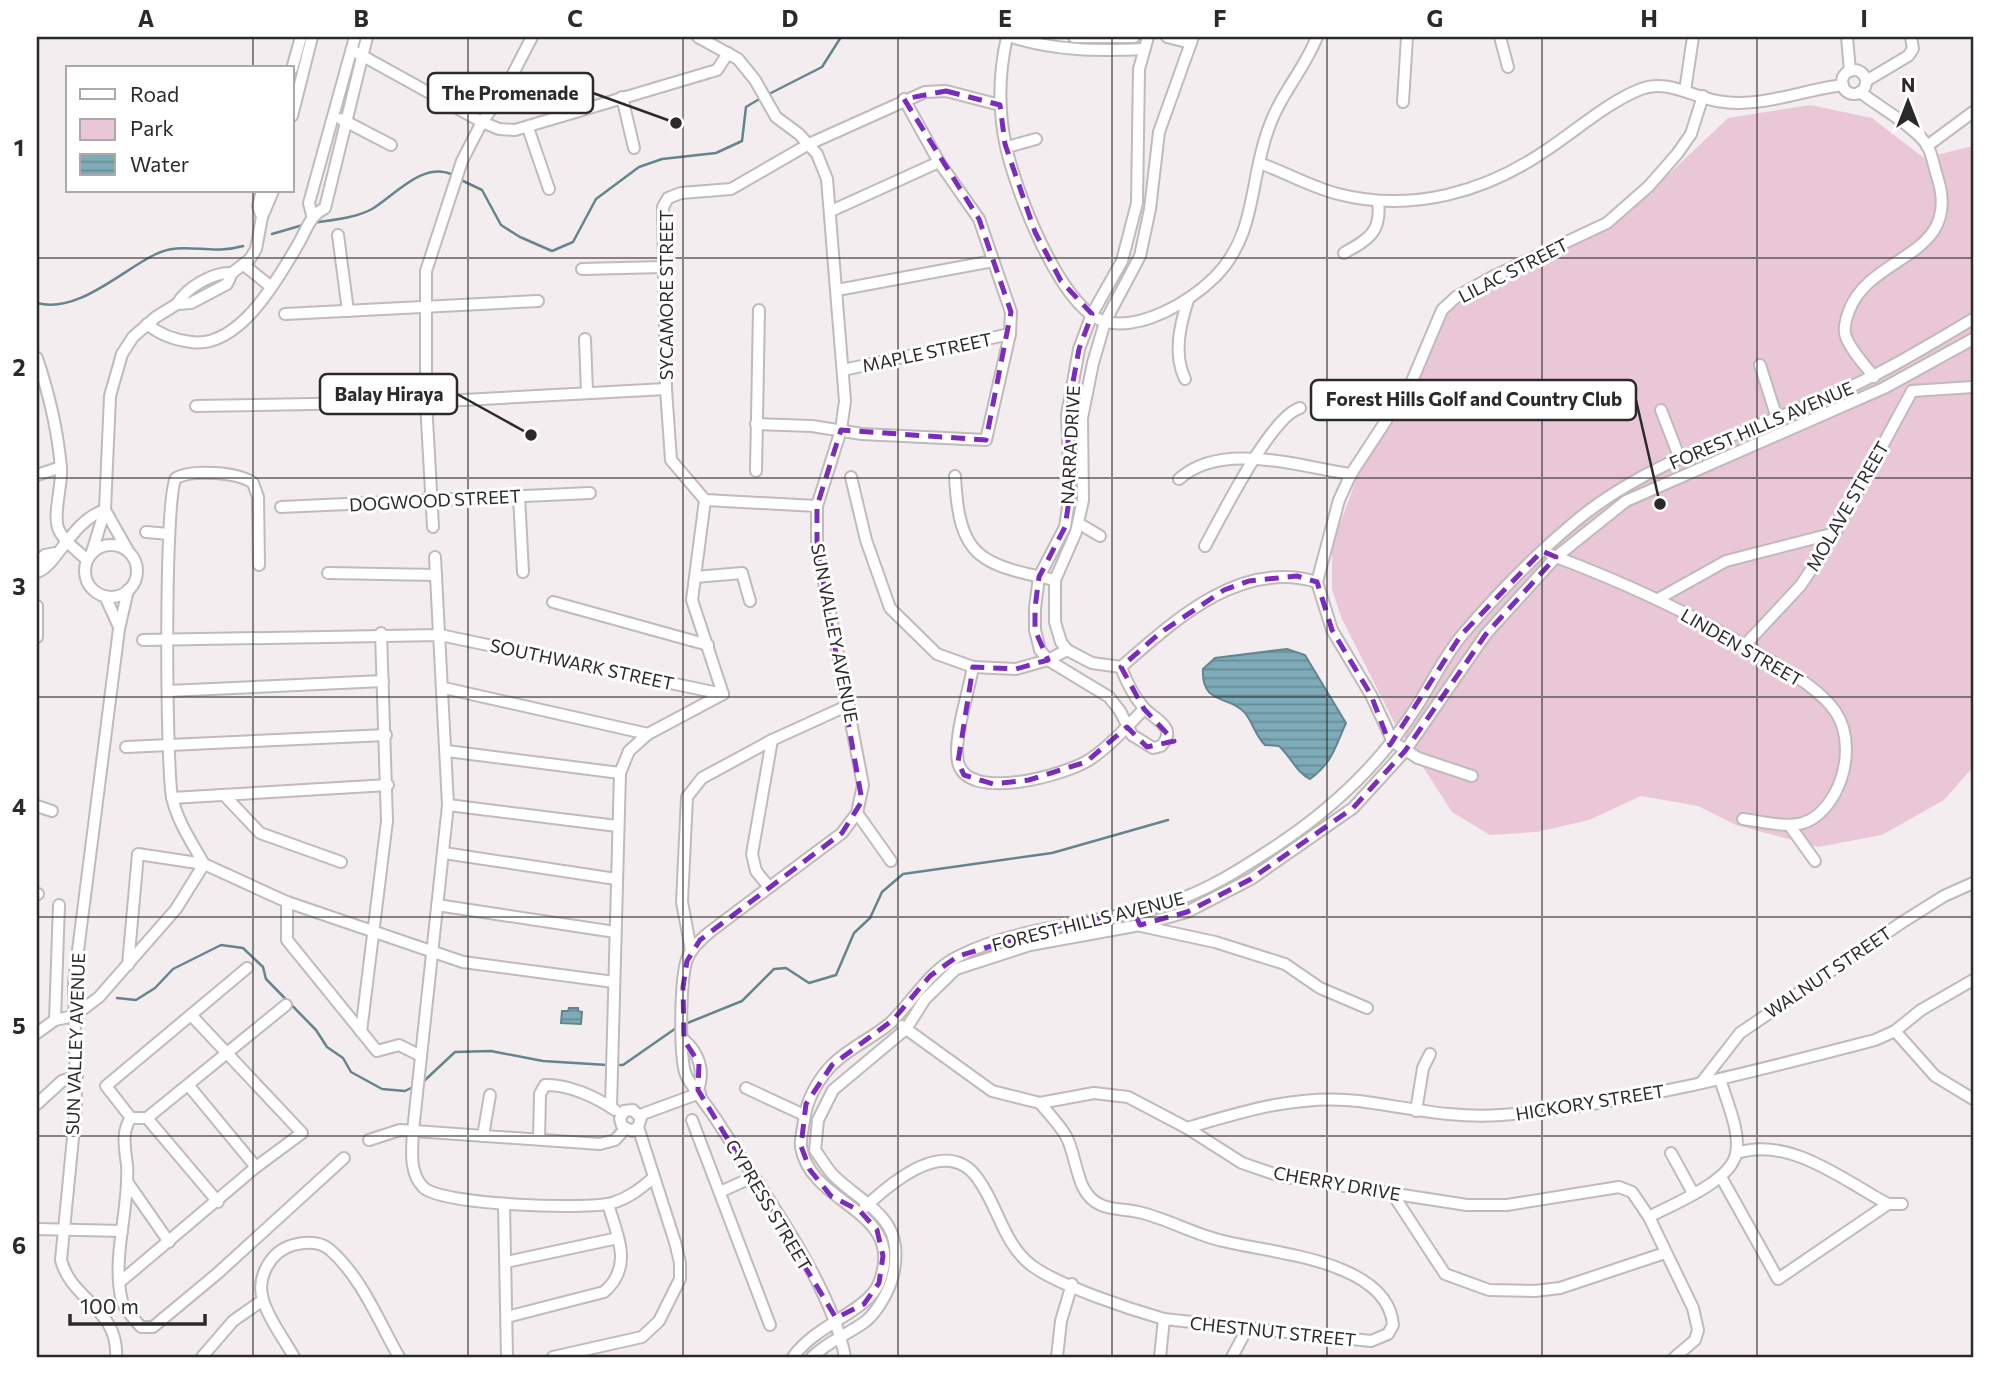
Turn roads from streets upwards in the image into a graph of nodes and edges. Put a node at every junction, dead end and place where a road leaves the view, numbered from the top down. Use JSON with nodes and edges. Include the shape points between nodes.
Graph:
{"nodes":[{"id":1,"x":301,"y":37,"type":"edge"},
{"id":2,"x":312,"y":37,"type":"edge"},
{"id":3,"x":355,"y":37,"type":"edge"},
{"id":4,"x":367,"y":37,"type":"edge"},
{"id":5,"x":532,"y":37,"type":"edge"},
{"id":6,"x":698,"y":37,"type":"edge"},
{"id":7,"x":1007,"y":37,"type":"edge"},
{"id":8,"x":1012,"y":37,"type":"edge"},
{"id":9,"x":1074,"y":37,"type":"edge"},
{"id":10,"x":1134,"y":37,"type":"edge"},
{"id":11,"x":1148,"y":37,"type":"edge"},
{"id":12,"x":1167,"y":37,"type":"edge"},
{"id":13,"x":1317,"y":37,"type":"edge"},
{"id":14,"x":1408,"y":37,"type":"edge"},
{"id":15,"x":1500,"y":37,"type":"edge"},
{"id":16,"x":1693,"y":37,"type":"edge"},
{"id":17,"x":1847,"y":37,"type":"edge"},
{"id":18,"x":1911,"y":37,"type":"edge"},
{"id":19,"x":1192,"y":40,"type":"edge"},
{"id":20,"x":1143,"y":49,"type":"junction"},
{"id":21,"x":357,"y":52,"type":"junction"},
{"id":22,"x":728,"y":53,"type":"junction"},
{"id":23,"x":293,"y":66,"type":"edge"},
{"id":24,"x":1508,"y":67,"type":"dead end"},
{"id":25,"x":1850,"y":71,"type":"junction"},
{"id":26,"x":1866,"y":81,"type":"junction"},
{"id":27,"x":1843,"y":85,"type":"junction"},
{"id":28,"x":1685,"y":91,"type":"junction"},
{"id":29,"x":1860,"y":92,"type":"junction"},
{"id":30,"x":1703,"y":96,"type":"junction"},
{"id":31,"x":622,"y":97,"type":"junction"},
{"id":32,"x":904,"y":99,"type":"junction"},
{"id":33,"x":1403,"y":102,"type":"dead end"},
{"id":34,"x":1000,"y":105,"type":"junction"},
{"id":35,"x":294,"y":108,"type":"edge"},
{"id":36,"x":1973,"y":112,"type":"edge"},
{"id":37,"x":334,"y":115,"type":"junction"},
{"id":38,"x":346,"y":122,"type":"junction"},
{"id":39,"x":482,"y":122,"type":"junction"},
{"id":40,"x":528,"y":128,"type":"junction"},
{"id":41,"x":1036,"y":138,"type":"dead end"},
{"id":42,"x":809,"y":144,"type":"junction"},
{"id":43,"x":391,"y":145,"type":"dead end"},
{"id":44,"x":1927,"y":146,"type":"junction"},
{"id":45,"x":1007,"y":147,"type":"junction"},
{"id":46,"x":634,"y":148,"type":"dead end"},
{"id":47,"x":939,"y":162,"type":"junction"},
{"id":48,"x":1259,"y":163,"type":"junction"},
{"id":49,"x":549,"y":190,"type":"dead end"},
{"id":50,"x":262,"y":192,"type":"edge"},
{"id":51,"x":272,"y":192,"type":"edge"},
{"id":52,"x":1378,"y":201,"type":"junction"},
{"id":53,"x":831,"y":211,"type":"junction"},
{"id":54,"x":262,"y":217,"type":"junction"},
{"id":55,"x":311,"y":218,"type":"junction"},
{"id":56,"x":338,"y":235,"type":"dead end"},
{"id":57,"x":1344,"y":253,"type":"dead end"},
{"id":58,"x":993,"y":261,"type":"junction"},
{"id":59,"x":244,"y":265,"type":"junction"},
{"id":60,"x":663,"y":267,"type":"junction"},
{"id":61,"x":582,"y":269,"type":"dead end"},
{"id":62,"x":233,"y":273,"type":"junction"},
{"id":63,"x":199,"y":285,"type":"junction"},
{"id":64,"x":270,"y":286,"type":"junction"},
{"id":65,"x":837,"y":289,"type":"junction"},
{"id":66,"x":205,"y":296,"type":"junction"},
{"id":67,"x":1188,"y":300,"type":"junction"},
{"id":68,"x":538,"y":301,"type":"dead end"},
{"id":69,"x":177,"y":304,"type":"junction"},
{"id":70,"x":425,"y":305,"type":"junction"},
{"id":71,"x":759,"y":310,"type":"dead end"},
{"id":72,"x":348,"y":311,"type":"junction"},
{"id":73,"x":285,"y":314,"type":"dead end"},
{"id":74,"x":1092,"y":314,"type":"junction"},
{"id":75,"x":1973,"y":318,"type":"edge"},
{"id":76,"x":1105,"y":322,"type":"junction"},
{"id":77,"x":147,"y":324,"type":"junction"},
{"id":78,"x":1010,"y":334,"type":"junction"},
{"id":79,"x":1973,"y":339,"type":"edge"},
{"id":80,"x":585,"y":340,"type":"dead end"},
{"id":81,"x":37,"y":358,"type":"edge"},
{"id":82,"x":1760,"y":365,"type":"dead end"},
{"id":83,"x":1897,"y":365,"type":"junction"},
{"id":84,"x":843,"y":370,"type":"junction"},
{"id":85,"x":1874,"y":377,"type":"junction"},
{"id":86,"x":1904,"y":377,"type":"junction"},
{"id":87,"x":1185,"y":379,"type":"dead end"},
{"id":88,"x":1973,"y":387,"type":"edge"},
{"id":89,"x":666,"y":389,"type":"junction"},
{"id":90,"x":1912,"y":391,"type":"junction"},
{"id":91,"x":48,"y":393,"type":"junction"},
{"id":92,"x":587,"y":393,"type":"junction"},
{"id":93,"x":37,"y":398,"type":"edge"},
{"id":94,"x":426,"y":402,"type":"junction"},
{"id":95,"x":196,"y":407,"type":"dead end"},
{"id":96,"x":1300,"y":408,"type":"dead end"},
{"id":97,"x":1661,"y":411,"type":"dead end"},
{"id":98,"x":1777,"y":418,"type":"junction"},
{"id":99,"x":757,"y":424,"type":"junction"},
{"id":100,"x":841,"y":429,"type":"junction"},
{"id":101,"x":1254,"y":459,"type":"junction"},
{"id":102,"x":1680,"y":459,"type":"junction"},
{"id":103,"x":61,"y":467,"type":"junction"},
{"id":104,"x":756,"y":471,"type":"dead end"},
{"id":105,"x":1351,"y":474,"type":"junction"},
{"id":106,"x":37,"y":475,"type":"edge"},
{"id":107,"x":956,"y":476,"type":"dead end"},
{"id":108,"x":851,"y":477,"type":"dead end"},
{"id":109,"x":1179,"y":479,"type":"dead end"},
{"id":110,"x":590,"y":493,"type":"dead end"},
{"id":111,"x":519,"y":496,"type":"junction"},
{"id":112,"x":431,"y":500,"type":"junction"},
{"id":113,"x":705,"y":500,"type":"junction"},
{"id":114,"x":817,"y":506,"type":"junction"},
{"id":115,"x":281,"y":507,"type":"dead end"},
{"id":116,"x":105,"y":510,"type":"junction"},
{"id":117,"x":1078,"y":523,"type":"junction"},
{"id":118,"x":433,"y":527,"type":"dead end"},
{"id":119,"x":146,"y":532,"type":"dead end"},
{"id":120,"x":1835,"y":533,"type":"junction"},
{"id":121,"x":169,"y":534,"type":"junction"},
{"id":122,"x":1100,"y":536,"type":"dead end"},
{"id":123,"x":66,"y":540,"type":"junction"},
{"id":124,"x":1205,"y":546,"type":"dead end"},
{"id":125,"x":128,"y":551,"type":"junction"},
{"id":126,"x":1542,"y":551,"type":"junction"},
{"id":127,"x":55,"y":553,"type":"junction"},
{"id":128,"x":90,"y":556,"type":"junction"},
{"id":129,"x":435,"y":557,"type":"dead end"},
{"id":130,"x":1556,"y":557,"type":"junction"},
{"id":131,"x":37,"y":562,"type":"edge"},
{"id":132,"x":259,"y":565,"type":"dead end"},
{"id":133,"x":37,"y":572,"type":"edge"},
{"id":134,"x":523,"y":572,"type":"dead end"},
{"id":135,"x":328,"y":573,"type":"dead end"},
{"id":136,"x":436,"y":575,"type":"junction"},
{"id":137,"x":695,"y":577,"type":"junction"},
{"id":138,"x":1039,"y":577,"type":"junction"},
{"id":139,"x":1055,"y":580,"type":"junction"},
{"id":140,"x":1317,"y":582,"type":"junction"},
{"id":141,"x":128,"y":590,"type":"junction"},
{"id":142,"x":105,"y":596,"type":"junction"},
{"id":143,"x":1658,"y":599,"type":"junction"},
{"id":144,"x":750,"y":601,"type":"dead end"},
{"id":145,"x":553,"y":602,"type":"dead end"},
{"id":146,"x":37,"y":607,"type":"edge"},
{"id":147,"x":120,"y":629,"type":"junction"},
{"id":148,"x":381,"y":634,"type":"junction"},
{"id":149,"x":440,"y":635,"type":"junction"},
{"id":150,"x":37,"y":637,"type":"edge"},
{"id":151,"x":168,"y":639,"type":"junction"},
{"id":152,"x":143,"y":640,"type":"dead end"},
{"id":153,"x":708,"y":645,"type":"junction"},
{"id":154,"x":1745,"y":645,"type":"junction"},
{"id":155,"x":1067,"y":650,"type":"junction"},
{"id":156,"x":1048,"y":660,"type":"junction"},
{"id":157,"x":1102,"y":665,"type":"junction"},
{"id":158,"x":973,"y":667,"type":"junction"},
{"id":159,"x":1121,"y":667,"type":"junction"},
{"id":160,"x":383,"y":681,"type":"junction"},
{"id":161,"x":1127,"y":682,"type":"junction"},
{"id":162,"x":1088,"y":685,"type":"junction"},
{"id":163,"x":444,"y":688,"type":"junction"},
{"id":164,"x":168,"y":691,"type":"junction"},
{"id":165,"x":723,"y":694,"type":"junction"},
{"id":166,"x":1109,"y":698,"type":"junction"},
{"id":167,"x":849,"y":705,"type":"junction"},
{"id":168,"x":1144,"y":709,"type":"junction"},
{"id":169,"x":1126,"y":727,"type":"junction"},
{"id":170,"x":648,"y":734,"type":"junction"},
{"id":171,"x":386,"y":735,"type":"junction"},
{"id":172,"x":772,"y":740,"type":"junction"},
{"id":173,"x":1393,"y":742,"type":"junction"},
{"id":174,"x":168,"y":745,"type":"junction"},
{"id":175,"x":126,"y":747,"type":"dead end"},
{"id":176,"x":447,"y":751,"type":"junction"},
{"id":177,"x":1405,"y":751,"type":"junction"},
{"id":178,"x":620,"y":773,"type":"junction"},
{"id":179,"x":1472,"y":776,"type":"dead end"},
{"id":180,"x":388,"y":785,"type":"junction"},
{"id":181,"x":224,"y":795,"type":"junction"},
{"id":182,"x":172,"y":797,"type":"junction"},
{"id":183,"x":448,"y":805,"type":"junction"},
{"id":184,"x":37,"y":806,"type":"edge"},
{"id":185,"x":52,"y":811,"type":"dead end"},
{"id":186,"x":857,"y":813,"type":"junction"},
{"id":187,"x":1743,"y":819,"type":"dead end"},
{"id":188,"x":1790,"y":826,"type":"junction"},
{"id":189,"x":617,"y":827,"type":"junction"},
{"id":190,"x":444,"y":853,"type":"junction"},
{"id":191,"x":891,"y":861,"type":"dead end"},
{"id":192,"x":1815,"y":861,"type":"dead end"},
{"id":193,"x":341,"y":862,"type":"dead end"},
{"id":194,"x":204,"y":864,"type":"junction"},
{"id":195,"x":616,"y":879,"type":"junction"},
{"id":196,"x":1973,"y":883,"type":"edge"},
{"id":197,"x":769,"y":887,"type":"junction"},
{"id":198,"x":287,"y":902,"type":"junction"},
{"id":199,"x":59,"y":905,"type":"dead end"},
{"id":200,"x":437,"y":905,"type":"junction"},
{"id":201,"x":1134,"y":912,"type":"junction"},
{"id":202,"x":1140,"y":925,"type":"junction"},
{"id":203,"x":373,"y":930,"type":"junction"},
{"id":204,"x":615,"y":932,"type":"junction"},
{"id":205,"x":691,"y":950,"type":"junction"},
{"id":206,"x":433,"y":953,"type":"junction"},
{"id":207,"x":128,"y":965,"type":"junction"},
{"id":208,"x":247,"y":968,"type":"dead end"},
{"id":209,"x":1973,"y":980,"type":"edge"},
{"id":210,"x":614,"y":982,"type":"junction"},
{"id":211,"x":286,"y":1005,"type":"dead end"},
{"id":212,"x":1367,"y":1008,"type":"dead end"},
{"id":213,"x":191,"y":1014,"type":"junction"},
{"id":214,"x":74,"y":1016,"type":"junction"},
{"id":215,"x":55,"y":1020,"type":"junction"},
{"id":216,"x":893,"y":1020,"type":"junction"},
{"id":217,"x":906,"y":1029,"type":"junction"},
{"id":218,"x":1895,"y":1031,"type":"junction"},
{"id":219,"x":37,"y":1032,"type":"edge"},
{"id":220,"x":361,"y":1032,"type":"junction"},
{"id":221,"x":683,"y":1036,"type":"junction"},
{"id":222,"x":229,"y":1054,"type":"junction"},
{"id":223,"x":1430,"y":1054,"type":"dead end"},
{"id":224,"x":420,"y":1062,"type":"junction"},
{"id":225,"x":77,"y":1076,"type":"junction"},
{"id":226,"x":1720,"y":1079,"type":"junction"},
{"id":227,"x":1701,"y":1083,"type":"junction"},
{"id":228,"x":189,"y":1086,"type":"junction"},
{"id":229,"x":746,"y":1088,"type":"dead end"},
{"id":230,"x":699,"y":1091,"type":"junction"},
{"id":231,"x":490,"y":1095,"type":"dead end"},
{"id":232,"x":1973,"y":1099,"type":"edge"},
{"id":233,"x":1040,"y":1103,"type":"junction"},
{"id":234,"x":37,"y":1104,"type":"edge"},
{"id":235,"x":611,"y":1107,"type":"junction"},
{"id":236,"x":1416,"y":1111,"type":"junction"},
{"id":237,"x":621,"y":1115,"type":"junction"},
{"id":238,"x":640,"y":1115,"type":"junction"},
{"id":239,"x":804,"y":1115,"type":"junction"},
{"id":240,"x":131,"y":1118,"type":"junction"},
{"id":241,"x":147,"y":1118,"type":"junction"},
{"id":242,"x":692,"y":1120,"type":"dead end"},
{"id":243,"x":638,"y":1128,"type":"junction"},
{"id":244,"x":1187,"y":1128,"type":"junction"},
{"id":245,"x":625,"y":1129,"type":"junction"},
{"id":246,"x":413,"y":1131,"type":"junction"},
{"id":247,"x":483,"y":1136,"type":"junction"},
{"id":248,"x":539,"y":1139,"type":"junction"},
{"id":249,"x":369,"y":1140,"type":"dead end"},
{"id":250,"x":1671,"y":1153,"type":"dead end"},
{"id":251,"x":1737,"y":1153,"type":"junction"},
{"id":252,"x":344,"y":1158,"type":"dead end"},
{"id":253,"x":256,"y":1167,"type":"junction"},
{"id":254,"x":753,"y":1177,"type":"junction"},
{"id":255,"x":1721,"y":1177,"type":"junction"},
{"id":256,"x":653,"y":1178,"type":"junction"},
{"id":257,"x":128,"y":1184,"type":"junction"},
{"id":258,"x":720,"y":1192,"type":"junction"},
{"id":259,"x":1392,"y":1193,"type":"junction"},
{"id":260,"x":1693,"y":1193,"type":"junction"},
{"id":261,"x":218,"y":1202,"type":"junction"},
{"id":262,"x":870,"y":1202,"type":"junction"},
{"id":263,"x":504,"y":1204,"type":"junction"},
{"id":264,"x":608,"y":1204,"type":"junction"},
{"id":265,"x":1888,"y":1204,"type":"junction"},
{"id":266,"x":1902,"y":1204,"type":"dead end"},
{"id":267,"x":860,"y":1211,"type":"junction"},
{"id":268,"x":1649,"y":1217,"type":"junction"},
{"id":269,"x":37,"y":1229,"type":"edge"},
{"id":270,"x":63,"y":1229,"type":"junction"},
{"id":271,"x":122,"y":1231,"type":"junction"},
{"id":272,"x":618,"y":1238,"type":"junction"},
{"id":273,"x":169,"y":1242,"type":"junction"},
{"id":274,"x":1665,"y":1254,"type":"junction"},
{"id":275,"x":506,"y":1262,"type":"junction"},
{"id":276,"x":120,"y":1282,"type":"junction"},
{"id":277,"x":1072,"y":1284,"type":"junction"},
{"id":278,"x":263,"y":1300,"type":"junction"},
{"id":279,"x":507,"y":1317,"type":"junction"},
{"id":280,"x":836,"y":1318,"type":"junction"},
{"id":281,"x":1164,"y":1319,"type":"junction"},
{"id":282,"x":769,"y":1325,"type":"dead end"},
{"id":283,"x":1247,"y":1329,"type":"junction"},
{"id":284,"x":841,"y":1334,"type":"junction"},
{"id":285,"x":116,"y":1357,"type":"edge"},
{"id":286,"x":202,"y":1357,"type":"edge"},
{"id":287,"x":294,"y":1357,"type":"edge"},
{"id":288,"x":399,"y":1357,"type":"edge"},
{"id":289,"x":507,"y":1357,"type":"edge"},
{"id":290,"x":553,"y":1357,"type":"edge"},
{"id":291,"x":793,"y":1357,"type":"edge"},
{"id":292,"x":812,"y":1357,"type":"edge"},
{"id":293,"x":845,"y":1357,"type":"edge"},
{"id":294,"x":1057,"y":1357,"type":"edge"},
{"id":295,"x":1160,"y":1357,"type":"edge"},
{"id":296,"x":1232,"y":1357,"type":"edge"},
{"id":297,"x":1675,"y":1357,"type":"edge"}],
"edges":[{"from":1,"to":23,"type":"street"},
{"from":2,"to":35,"type":"street"},
{"from":3,"to":21,"type":"street"},
{"from":4,"to":21,"type":"street"},
{"from":5,"to":39,"type":"street"},
{"from":6,"to":22,"type":"street","name":"SUN VALLEY AVENUE"},
{"from":7,"to":34,"type":"street","via":[[1000,65]]},
{"from":8,"to":20,"type":"street","via":[[1090,51]]},
{"from":9,"to":10,"type":"street"},
{"from":11,"to":20,"type":"street","name":"NARRA DRIVE"},
{"from":12,"to":19,"type":"street"},
{"from":13,"to":48,"type":"street","via":[[1283,96]]},
{"from":14,"to":33,"type":"street"},
{"from":15,"to":24,"type":"street"},
{"from":16,"to":28,"type":"street"},
{"from":17,"to":25,"type":"street"},
{"from":18,"to":26,"type":"street","via":[[1913,49],[1908,57]]},
{"from":19,"to":76,"type":"street","name":"NARRA DRIVE","via":[[1159,132],[1140,256]]},
{"from":20,"to":74,"type":"street","name":"NARRA DRIVE","via":[[1137,203],[1122,261]]},
{"from":21,"to":37,"type":"street"},
{"from":21,"to":38,"type":"street"},
{"from":21,"to":39,"type":"street"},
{"from":22,"to":31,"type":"street","via":[[717,70]]},
{"from":22,"to":42,"type":"street","name":"SUN VALLEY AVENUE","via":[[755,80],[776,117]]},
{"from":25,"to":26,"type":"street","via":[[1861,72]]},
{"from":25,"to":27,"type":"street","via":[[1844,75]]},
{"from":26,"to":29,"type":"street"},
{"from":27,"to":29,"type":"street","via":[[1850,93]]},
{"from":27,"to":30,"type":"street","via":[[1748,104]]},
{"from":28,"to":30,"type":"street"},
{"from":28,"to":52,"type":"street","via":[[1643,88],[1482,187],[1408,202]]},
{"from":29,"to":44,"type":"street"},
{"from":30,"to":105,"type":"street","name":"LILAC STREET","via":[[1692,134],[1677,154],[1607,223],[1496,275],[1442,310],[1412,381]]},
{"from":31,"to":40,"type":"street"},
{"from":31,"to":46,"type":"street"},
{"from":32,"to":34,"type":"street","name":"SYCAMORE STREET","via":[[946,91]]},
{"from":32,"to":42,"type":"street","name":"SYCAMORE STREET"},
{"from":32,"to":47,"type":"street"},
{"from":34,"to":45,"type":"street"},
{"from":36,"to":44,"type":"street"},
{"from":37,"to":38,"type":"street"},
{"from":37,"to":55,"type":"street","via":[[309,204]]},
{"from":38,"to":43,"type":"street"},
{"from":38,"to":55,"type":"street","via":[[325,208]]},
{"from":39,"to":40,"type":"street","via":[[499,130]]},
{"from":39,"to":70,"type":"street","via":[[453,182],[426,271]]},
{"from":40,"to":49,"type":"street"},
{"from":41,"to":45,"type":"street"},
{"from":42,"to":53,"type":"street","name":"SUN VALLEY AVENUE","via":[[827,179]]},
{"from":42,"to":60,"type":"street","name":"SYCAMORE STREET","via":[[731,189],[668,198],[663,207]]},
{"from":44,"to":85,"type":"street","via":[[1942,190],[1941,213],[1933,233],[1915,253],[1875,275],[1852,302],[1846,319],[1845,336]]},
{"from":45,"to":74,"type":"street","via":[[1041,244],[1060,281]]},
{"from":47,"to":53,"type":"street"},
{"from":47,"to":58,"type":"street","via":[[979,219]]},
{"from":48,"to":52,"type":"street","via":[[1336,193]]},
{"from":48,"to":67,"type":"street","via":[[1251,214],[1237,246],[1216,276]]},
{"from":50,"to":54,"type":"street","via":[[258,206]]},
{"from":51,"to":54,"type":"street"},
{"from":52,"to":57,"type":"street","via":[[1380,218],[1374,232]]},
{"from":53,"to":65,"type":"street","name":"SUN VALLEY AVENUE"},
{"from":54,"to":59,"type":"street","via":[[256,249]]},
{"from":55,"to":64,"type":"street"},
{"from":56,"to":72,"type":"street"},
{"from":58,"to":65,"type":"street"},
{"from":58,"to":78,"type":"street","via":[[1011,312]]},
{"from":59,"to":62,"type":"street"},
{"from":59,"to":64,"type":"street"},
{"from":60,"to":61,"type":"street"},
{"from":60,"to":89,"type":"street","name":"SYCAMORE STREET"},
{"from":62,"to":63,"type":"street","via":[[220,273]]},
{"from":62,"to":66,"type":"street","via":[[227,284]]},
{"from":63,"to":66,"type":"street"},
{"from":63,"to":69,"type":"street","via":[[183,293]]},
{"from":64,"to":77,"type":"street","via":[[239,326],[212,342],[181,341]]},
{"from":65,"to":84,"type":"street","name":"SUN VALLEY AVENUE"},
{"from":66,"to":69,"type":"street"},
{"from":67,"to":76,"type":"street","via":[[1136,322]]},
{"from":67,"to":87,"type":"street","via":[[1180,333],[1179,366]]},
{"from":68,"to":70,"type":"street"},
{"from":69,"to":77,"type":"street"},
{"from":70,"to":72,"type":"street"},
{"from":70,"to":94,"type":"street"},
{"from":71,"to":99,"type":"street"},
{"from":72,"to":73,"type":"street"},
{"from":74,"to":76,"type":"street"},
{"from":74,"to":138,"type":"street","name":"NARRA DRIVE","via":[[1079,349],[1068,415],[1070,494],[1065,527]]},
{"from":75,"to":83,"type":"street","name":"FOREST HILLS AVENUE"},
{"from":76,"to":117,"type":"street","name":"NARRA DRIVE","via":[[1082,418],[1083,499]]},
{"from":77,"to":116,"type":"street","via":[[133,337],[115,371]]},
{"from":78,"to":84,"type":"street","name":"MAPLE STREET"},
{"from":78,"to":100,"type":"street","via":[[986,440]]},
{"from":79,"to":86,"type":"street","name":"FOREST HILLS AVENUE"},
{"from":80,"to":92,"type":"street"},
{"from":81,"to":91,"type":"street"},
{"from":82,"to":98,"type":"street"},
{"from":83,"to":85,"type":"street","name":"FOREST HILLS AVENUE"},
{"from":83,"to":86,"type":"street"},
{"from":84,"to":100,"type":"street","name":"SUN VALLEY AVENUE"},
{"from":85,"to":98,"type":"street","name":"FOREST HILLS AVENUE"},
{"from":86,"to":90,"type":"street"},
{"from":86,"to":130,"type":"street","name":"FOREST HILLS AVENUE","via":[[1626,501]]},
{"from":88,"to":90,"type":"street"},
{"from":89,"to":92,"type":"street"},
{"from":89,"to":113,"type":"street","name":"SYCAMORE STREET","via":[[671,460]]},
{"from":90,"to":120,"type":"street","name":"MOLAVE STREET"},
{"from":91,"to":93,"type":"street"},
{"from":91,"to":103,"type":"street"},
{"from":92,"to":94,"type":"street"},
{"from":94,"to":95,"type":"street"},
{"from":94,"to":112,"type":"street"},
{"from":96,"to":101,"type":"street","via":[[1289,411]]},
{"from":97,"to":102,"type":"street"},
{"from":98,"to":102,"type":"street","name":"FOREST HILLS AVENUE"},
{"from":99,"to":100,"type":"street"},
{"from":99,"to":104,"type":"street"},
{"from":100,"to":114,"type":"street","name":"SUN VALLEY AVENUE"},
{"from":101,"to":105,"type":"street","via":[[1285,460]]},
{"from":101,"to":109,"type":"street","via":[[1199,464]]},
{"from":101,"to":124,"type":"street"},
{"from":102,"to":126,"type":"street","name":"FOREST HILLS AVENUE","via":[[1602,500]]},
{"from":103,"to":106,"type":"street"},
{"from":103,"to":123,"type":"street","via":[[56,518]]},
{"from":105,"to":140,"type":"street","name":"LILAC STREET","via":[[1330,529]]},
{"from":107,"to":138,"type":"street","via":[[957,511],[967,540],[995,563]]},
{"from":108,"to":158,"type":"street","via":[[866,540],[890,608],[936,654]]},
{"from":110,"to":111,"type":"street","name":"DOGWOOD STREET"},
{"from":111,"to":112,"type":"street","name":"DOGWOOD STREET"},
{"from":111,"to":134,"type":"street"},
{"from":112,"to":115,"type":"street","name":"DOGWOOD STREET"},
{"from":112,"to":118,"type":"street"},
{"from":113,"to":114,"type":"street"},
{"from":113,"to":137,"type":"street"},
{"from":114,"to":167,"type":"street","name":"SUN VALLEY AVENUE","via":[[820,565]]},
{"from":116,"to":123,"type":"street","via":[[91,515]]},
{"from":116,"to":125,"type":"street"},
{"from":116,"to":128,"type":"street"},
{"from":117,"to":122,"type":"street"},
{"from":117,"to":139,"type":"street","name":"NARRA DRIVE"},
{"from":119,"to":121,"type":"street"},
{"from":120,"to":143,"type":"street","via":[[1726,561]]},
{"from":120,"to":154,"type":"street","name":"MOLAVE STREET","via":[[1801,585]]},
{"from":121,"to":132,"type":"street","via":[[176,478],[188,474],[247,479],[258,497]]},
{"from":121,"to":151,"type":"street"},
{"from":123,"to":127,"type":"street"},
{"from":123,"to":128,"type":"street"},
{"from":125,"to":128,"type":"street","via":[[106,545]]},
{"from":125,"to":141,"type":"street","via":[[137,570]]},
{"from":126,"to":130,"type":"street","name":"LINDEN STREET"},
{"from":126,"to":173,"type":"street","name":"FOREST HILLS AVENUE","via":[[1461,635]]},
{"from":127,"to":131,"type":"street"},
{"from":127,"to":133,"type":"street","via":[[51,563]]},
{"from":128,"to":142,"type":"street","via":[[85,567],[87,582]]},
{"from":129,"to":136,"type":"street"},
{"from":130,"to":143,"type":"street","name":"LINDEN STREET"},
{"from":130,"to":177,"type":"street","name":"FOREST HILLS AVENUE","via":[[1486,634]]},
{"from":135,"to":136,"type":"street"},
{"from":136,"to":149,"type":"street"},
{"from":137,"to":144,"type":"street","via":[[742,573]]},
{"from":137,"to":153,"type":"street","via":[[692,600]]},
{"from":138,"to":139,"type":"street"},
{"from":138,"to":156,"type":"street","name":"NARRA DRIVE","via":[[1035,630]]},
{"from":139,"to":155,"type":"street","name":"NARRA DRIVE","via":[[1055,622]]},
{"from":140,"to":159,"type":"street","via":[[1275,576],[1224,590],[1160,633]]},
{"from":140,"to":173,"type":"street","via":[[1332,630]]},
{"from":141,"to":142,"type":"street"},
{"from":141,"to":147,"type":"street","name":"SUN VALLEY AVENUE"},
{"from":142,"to":147,"type":"street"},
{"from":143,"to":154,"type":"street","name":"LINDEN STREET"},
{"from":145,"to":153,"type":"street"},
{"from":146,"to":150,"type":"street"},
{"from":147,"to":214,"type":"street","name":"SUN VALLEY AVENUE","via":[[74,982]]},
{"from":148,"to":149,"type":"street","name":"SOUTHWARK STREET"},
{"from":148,"to":151,"type":"street","name":"SOUTHWARK STREET"},
{"from":148,"to":160,"type":"street"},
{"from":149,"to":163,"type":"street"},
{"from":149,"to":165,"type":"street","name":"SOUTHWARK STREET"},
{"from":151,"to":152,"type":"street","name":"SOUTHWARK STREET"},
{"from":151,"to":164,"type":"street"},
{"from":153,"to":165,"type":"street"},
{"from":154,"to":188,"type":"street","name":"LINDEN STREET","via":[[1804,682],[1835,712],[1842,729],[1847,759],[1837,790],[1824,811],[1810,822]]},
{"from":155,"to":156,"type":"street"},
{"from":155,"to":157,"type":"street"},
{"from":156,"to":158,"type":"street","via":[[1016,669]]},
{"from":156,"to":162,"type":"street"},
{"from":157,"to":159,"type":"street"},
{"from":157,"to":162,"type":"street"},
{"from":158,"to":169,"type":"street","via":[[957,745],[964,775],[976,781],[1029,780],[1062,771],[1086,762]]},
{"from":159,"to":161,"type":"street"},
{"from":160,"to":164,"type":"street"},
{"from":160,"to":171,"type":"street"},
{"from":161,"to":166,"type":"street"},
{"from":161,"to":168,"type":"street"},
{"from":162,"to":166,"type":"street"},
{"from":163,"to":170,"type":"street"},
{"from":163,"to":176,"type":"street"},
{"from":164,"to":174,"type":"street"},
{"from":165,"to":170,"type":"street"},
{"from":166,"to":169,"type":"street"},
{"from":167,"to":172,"type":"street"},
{"from":167,"to":186,"type":"street","name":"SUN VALLEY AVENUE","via":[[863,785]]},
{"from":168,"to":169,"type":"street"},
{"from":168,"to":169,"type":"street","via":[[1166,729],[1165,742],[1147,747]]},
{"from":170,"to":178,"type":"street","via":[[629,751]]},
{"from":171,"to":174,"type":"street"},
{"from":171,"to":180,"type":"street"},
{"from":172,"to":197,"type":"street","via":[[752,854]]},
{"from":172,"to":205,"type":"street","via":[[702,778],[687,797],[682,902]]},
{"from":173,"to":177,"type":"street"},
{"from":173,"to":201,"type":"street","name":"FOREST HILLS AVENUE","via":[[1339,800],[1279,844],[1210,888]]},
{"from":174,"to":175,"type":"street"},
{"from":174,"to":182,"type":"street"},
{"from":176,"to":178,"type":"street"},
{"from":176,"to":183,"type":"street"},
{"from":177,"to":179,"type":"street"},
{"from":177,"to":202,"type":"street","name":"FOREST HILLS AVENUE","via":[[1353,808],[1251,879],[1187,912]]},
{"from":178,"to":189,"type":"street"},
{"from":180,"to":181,"type":"street"},
{"from":180,"to":203,"type":"street","via":[[385,853]]},
{"from":181,"to":182,"type":"street"},
{"from":181,"to":193,"type":"street","via":[[260,833]]},
{"from":182,"to":194,"type":"street"},
{"from":183,"to":189,"type":"street"},
{"from":183,"to":190,"type":"street"},
{"from":184,"to":185,"type":"street"},
{"from":186,"to":191,"type":"street"},
{"from":186,"to":197,"type":"street","via":[[842,833]]},
{"from":187,"to":188,"type":"street"},
{"from":188,"to":192,"type":"street"},
{"from":189,"to":195,"type":"street"},
{"from":190,"to":195,"type":"street"},
{"from":190,"to":200,"type":"street"},
{"from":194,"to":198,"type":"street"},
{"from":194,"to":207,"type":"street","via":[[176,909]]},
{"from":194,"to":207,"type":"street","via":[[138,854]]},
{"from":195,"to":204,"type":"street"},
{"from":196,"to":227,"type":"street","name":"WALNUT STREET","via":[[1901,922],[1740,1033]]},
{"from":197,"to":205,"type":"street"},
{"from":198,"to":203,"type":"street"},
{"from":198,"to":220,"type":"street","via":[[287,940]]},
{"from":199,"to":215,"type":"street"},
{"from":200,"to":204,"type":"street"},
{"from":200,"to":206,"type":"street"},
{"from":201,"to":202,"type":"street"},
{"from":201,"to":216,"type":"street","name":"FOREST HILLS AVENUE","via":[[1062,925],[958,956],[930,976]]},
{"from":202,"to":212,"type":"street","via":[[1285,964],[1320,988]]},
{"from":202,"to":217,"type":"street","name":"FOREST HILLS AVENUE","via":[[1030,945],[956,969],[925,999]]},
{"from":203,"to":206,"type":"street"},
{"from":203,"to":220,"type":"street"},
{"from":204,"to":210,"type":"street"},
{"from":205,"to":221,"type":"street","via":[[684,973]]},
{"from":206,"to":210,"type":"street","via":[[463,962]]},
{"from":206,"to":224,"type":"street"},
{"from":207,"to":214,"type":"street"},
{"from":208,"to":213,"type":"street"},
{"from":209,"to":218,"type":"street","name":"HICKORY STREET"},
{"from":210,"to":235,"type":"street"},
{"from":211,"to":222,"type":"street"},
{"from":213,"to":222,"type":"street"},
{"from":213,"to":240,"type":"street","via":[[106,1086]]},
{"from":214,"to":215,"type":"street"},
{"from":214,"to":225,"type":"street","name":"SUN VALLEY AVENUE"},
{"from":215,"to":219,"type":"street"},
{"from":216,"to":217,"type":"street","name":"CHERRY DRIVE"},
{"from":216,"to":239,"type":"street","name":"FOREST HILLS AVENUE","via":[[832,1065],[806,1104]]},
{"from":217,"to":233,"type":"street","name":"CHERRY DRIVE","via":[[985,1087],[1009,1098]]},
{"from":217,"to":262,"type":"street","name":"FOREST HILLS AVENUE","via":[[833,1090],[818,1120],[815,1150],[832,1174]]},
{"from":218,"to":226,"type":"street","name":"HICKORY STREET"},
{"from":218,"to":232,"type":"street","via":[[1935,1076]]},
{"from":220,"to":224,"type":"street","via":[[377,1051],[400,1045]]},
{"from":221,"to":230,"type":"street","via":[[682,1060]]},
{"from":221,"to":230,"type":"street","via":[[698,1058]]},
{"from":222,"to":228,"type":"street"},
{"from":222,"to":253,"type":"street","via":[[302,1133]]},
{"from":223,"to":236,"type":"street"},
{"from":224,"to":246,"type":"street"},
{"from":225,"to":234,"type":"street","via":[[62,1081]]},
{"from":225,"to":270,"type":"street","name":"SUN VALLEY AVENUE"},
{"from":226,"to":227,"type":"street","name":"HICKORY STREET"},
{"from":226,"to":251,"type":"street"},
{"from":227,"to":236,"type":"street","name":"HICKORY STREET","via":[[1593,1105],[1502,1115]]},
{"from":228,"to":241,"type":"street"},
{"from":228,"to":253,"type":"street"},
{"from":229,"to":239,"type":"street"},
{"from":230,"to":238,"type":"street"},
{"from":230,"to":254,"type":"street","name":"CYPRESS STREET"},
{"from":231,"to":247,"type":"street"},
{"from":233,"to":244,"type":"street","name":"CHERRY DRIVE","via":[[1110,1093],[1137,1101]]},
{"from":233,"to":283,"type":"street","name":"CHESTNUT STREET","via":[[1066,1137],[1084,1190],[1101,1205],[1340,1269],[1376,1292],[1387,1304],[1393,1325],[1388,1334],[1371,1341]]},
{"from":235,"to":237,"type":"street"},
{"from":235,"to":248,"type":"street","via":[[554,1084],[545,1085],[540,1094]]},
{"from":236,"to":244,"type":"street","name":"HICKORY STREET","via":[[1357,1101],[1306,1100]]},
{"from":237,"to":238,"type":"street","via":[[628,1110]]},
{"from":237,"to":245,"type":"street"},
{"from":238,"to":243,"type":"street"},
{"from":239,"to":267,"type":"street","name":"FOREST HILLS AVENUE","via":[[801,1146],[810,1170],[831,1196]]},
{"from":240,"to":241,"type":"street"},
{"from":240,"to":257,"type":"street","via":[[124,1135]]},
{"from":241,"to":261,"type":"street"},
{"from":242,"to":258,"type":"street"},
{"from":243,"to":245,"type":"street"},
{"from":243,"to":256,"type":"street"},
{"from":244,"to":259,"type":"street","name":"CHERRY DRIVE","via":[[1242,1163],[1280,1176]]},
{"from":245,"to":248,"type":"street","via":[[615,1140],[600,1144]]},
{"from":246,"to":247,"type":"street"},
{"from":246,"to":249,"type":"street","via":[[389,1132]]},
{"from":246,"to":263,"type":"street","via":[[412,1160],[424,1189],[446,1199]]},
{"from":247,"to":248,"type":"street"},
{"from":250,"to":260,"type":"street"},
{"from":251,"to":255,"type":"street"},
{"from":251,"to":265,"type":"street","via":[[1766,1147],[1788,1151]]},
{"from":252,"to":276,"type":"street","via":[[153,1327],[141,1327],[122,1303]]},
{"from":253,"to":261,"type":"street"},
{"from":254,"to":258,"type":"street"},
{"from":254,"to":280,"type":"street","name":"CYPRESS STREET"},
{"from":255,"to":260,"type":"street"},
{"from":255,"to":265,"type":"street","via":[[1778,1279]]},
{"from":256,"to":264,"type":"street","via":[[636,1193]]},
{"from":256,"to":290,"type":"street","via":[[680,1263],[680,1279],[659,1321],[642,1337]]},
{"from":257,"to":271,"type":"street"},
{"from":257,"to":273,"type":"street"},
{"from":258,"to":282,"type":"street"},
{"from":259,"to":268,"type":"street","name":"CHERRY DRIVE","via":[[1467,1205],[1507,1205],[1619,1187],[1632,1192]]},
{"from":259,"to":274,"type":"street","via":[[1445,1274],[1489,1290],[1560,1288]]},
{"from":260,"to":268,"type":"street"},
{"from":261,"to":273,"type":"street"},
{"from":262,"to":267,"type":"street","name":"CHESTNUT STREET"},
{"from":262,"to":277,"type":"street","name":"CHESTNUT STREET","via":[[910,1170],[949,1162],[967,1167],[1009,1239],[1030,1264]]},
{"from":262,"to":284,"type":"street","name":"FOREST HILLS AVENUE","via":[[893,1233],[897,1259],[891,1286],[867,1320]]},
{"from":263,"to":264,"type":"street"},
{"from":263,"to":275,"type":"street"},
{"from":264,"to":272,"type":"street"},
{"from":265,"to":266,"type":"street"},
{"from":267,"to":280,"type":"street","name":"FOREST HILLS AVENUE","via":[[877,1230],[883,1256],[879,1283],[864,1304]]},
{"from":268,"to":274,"type":"street","name":"CHERRY DRIVE"},
{"from":269,"to":270,"type":"street"},
{"from":270,"to":271,"type":"street"},
{"from":270,"to":285,"type":"street","name":"SUN VALLEY AVENUE","via":[[64,1273],[106,1319],[116,1341]]},
{"from":271,"to":276,"type":"street"},
{"from":272,"to":275,"type":"street"},
{"from":272,"to":279,"type":"street","via":[[621,1270],[604,1292]]},
{"from":273,"to":276,"type":"street"},
{"from":274,"to":297,"type":"street","name":"CHERRY DRIVE","via":[[1693,1308],[1698,1330],[1695,1340]]},
{"from":275,"to":279,"type":"street"},
{"from":277,"to":281,"type":"street","name":"CHESTNUT STREET"},
{"from":277,"to":294,"type":"street"},
{"from":278,"to":286,"type":"street","via":[[233,1321]]},
{"from":278,"to":287,"type":"street"},
{"from":278,"to":288,"type":"street","via":[[264,1272],[272,1258],[285,1248],[316,1243],[329,1249],[373,1304]]},
{"from":279,"to":289,"type":"street"},
{"from":280,"to":284,"type":"street","name":"CYPRESS STREET"},
{"from":280,"to":291,"type":"street","name":"FOREST HILLS AVENUE","via":[[803,1342]]},
{"from":281,"to":283,"type":"street","name":"CHESTNUT STREET"},
{"from":281,"to":295,"type":"street"},
{"from":283,"to":296,"type":"street"},
{"from":284,"to":292,"type":"street","name":"FOREST HILLS AVENUE"},
{"from":284,"to":293,"type":"street","name":"CYPRESS STREET"}]}
